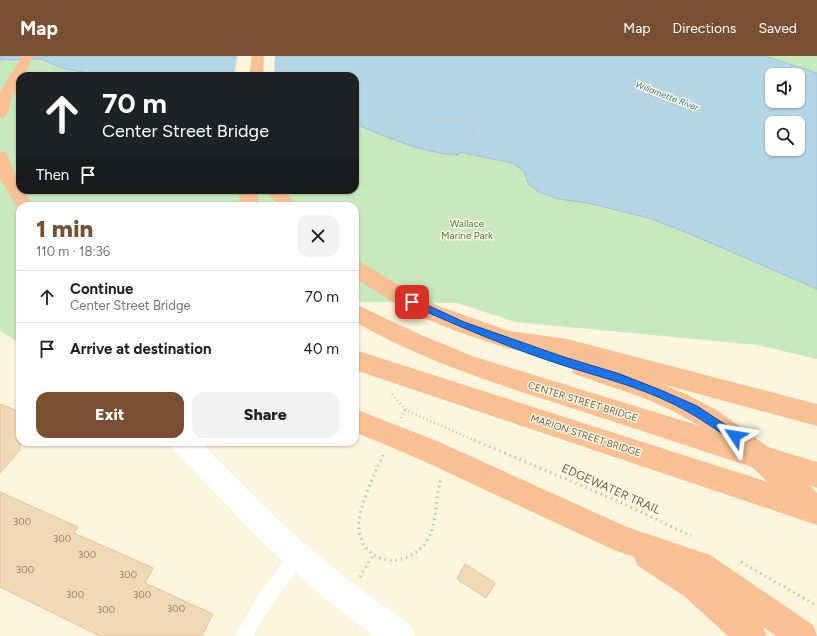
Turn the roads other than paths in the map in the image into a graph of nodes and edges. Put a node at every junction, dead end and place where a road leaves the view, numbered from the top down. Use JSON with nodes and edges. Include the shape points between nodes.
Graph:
{"nodes":[{"id":1,"x":28,"y":56,"type":"edge"},
{"id":2,"x":258,"y":56,"type":"edge"},
{"id":3,"x":19,"y":72,"type":"edge"},
{"id":4,"x":256,"y":72,"type":"edge"},
{"id":5,"x":16,"y":77,"type":"edge"},
{"id":6,"x":0,"y":114,"type":"edge"},
{"id":7,"x":0,"y":156,"type":"edge"},
{"id":8,"x":16,"y":192,"type":"edge"},
{"id":9,"x":359,"y":271,"type":"edge"},
{"id":10,"x":359,"y":314,"type":"edge"},
{"id":11,"x":509,"y":340,"type":"junction"},
{"id":12,"x":359,"y":361,"type":"edge"},
{"id":13,"x":817,"y":415,"type":"edge"},
{"id":14,"x":359,"y":422,"type":"edge"},
{"id":15,"x":187,"y":446,"type":"edge"},
{"id":16,"x":817,"y":475,"type":"edge"},
{"id":17,"x":817,"y":512,"type":"edge"},
{"id":18,"x":624,"y":540,"type":"junction"},
{"id":19,"x":298,"y":556,"type":"junction"},
{"id":20,"x":243,"y":636,"type":"edge"},
{"id":21,"x":398,"y":636,"type":"edge"},
{"id":22,"x":751,"y":636,"type":"edge"},
{"id":23,"x":802,"y":636,"type":"edge"}],
"edges":[{"from":1,"to":3,"type":"highway"},
{"from":2,"to":4,"type":"highway"},
{"from":5,"to":6,"type":"highway","via":[[6,94]]},
{"from":7,"to":8,"type":"highway","via":[[3,168]]},
{"from":9,"to":11,"type":"highway","via":[[431,312]]},
{"from":10,"to":16,"type":"highway","name":"CENTER STREET BRIDGE","via":[[418,345],[469,365]]},
{"from":11,"to":13,"type":"highway","via":[[567,348]]},
{"from":11,"to":17,"type":"highway","via":[[564,361],[620,378],[693,409],[735,436],[781,475]]},
{"from":12,"to":17,"type":"highway","name":"MARION STREET BRIDGE"},
{"from":14,"to":18,"type":"highway","via":[[439,455]]},
{"from":15,"to":19,"type":"street"},
{"from":18,"to":22,"type":"highway","via":[[694,586]]},
{"from":18,"to":23,"type":"highway","via":[[700,565]]},
{"from":19,"to":20,"type":"lane","via":[[267,597]]},
{"from":19,"to":21,"type":"street","via":[[322,578]]}]}
